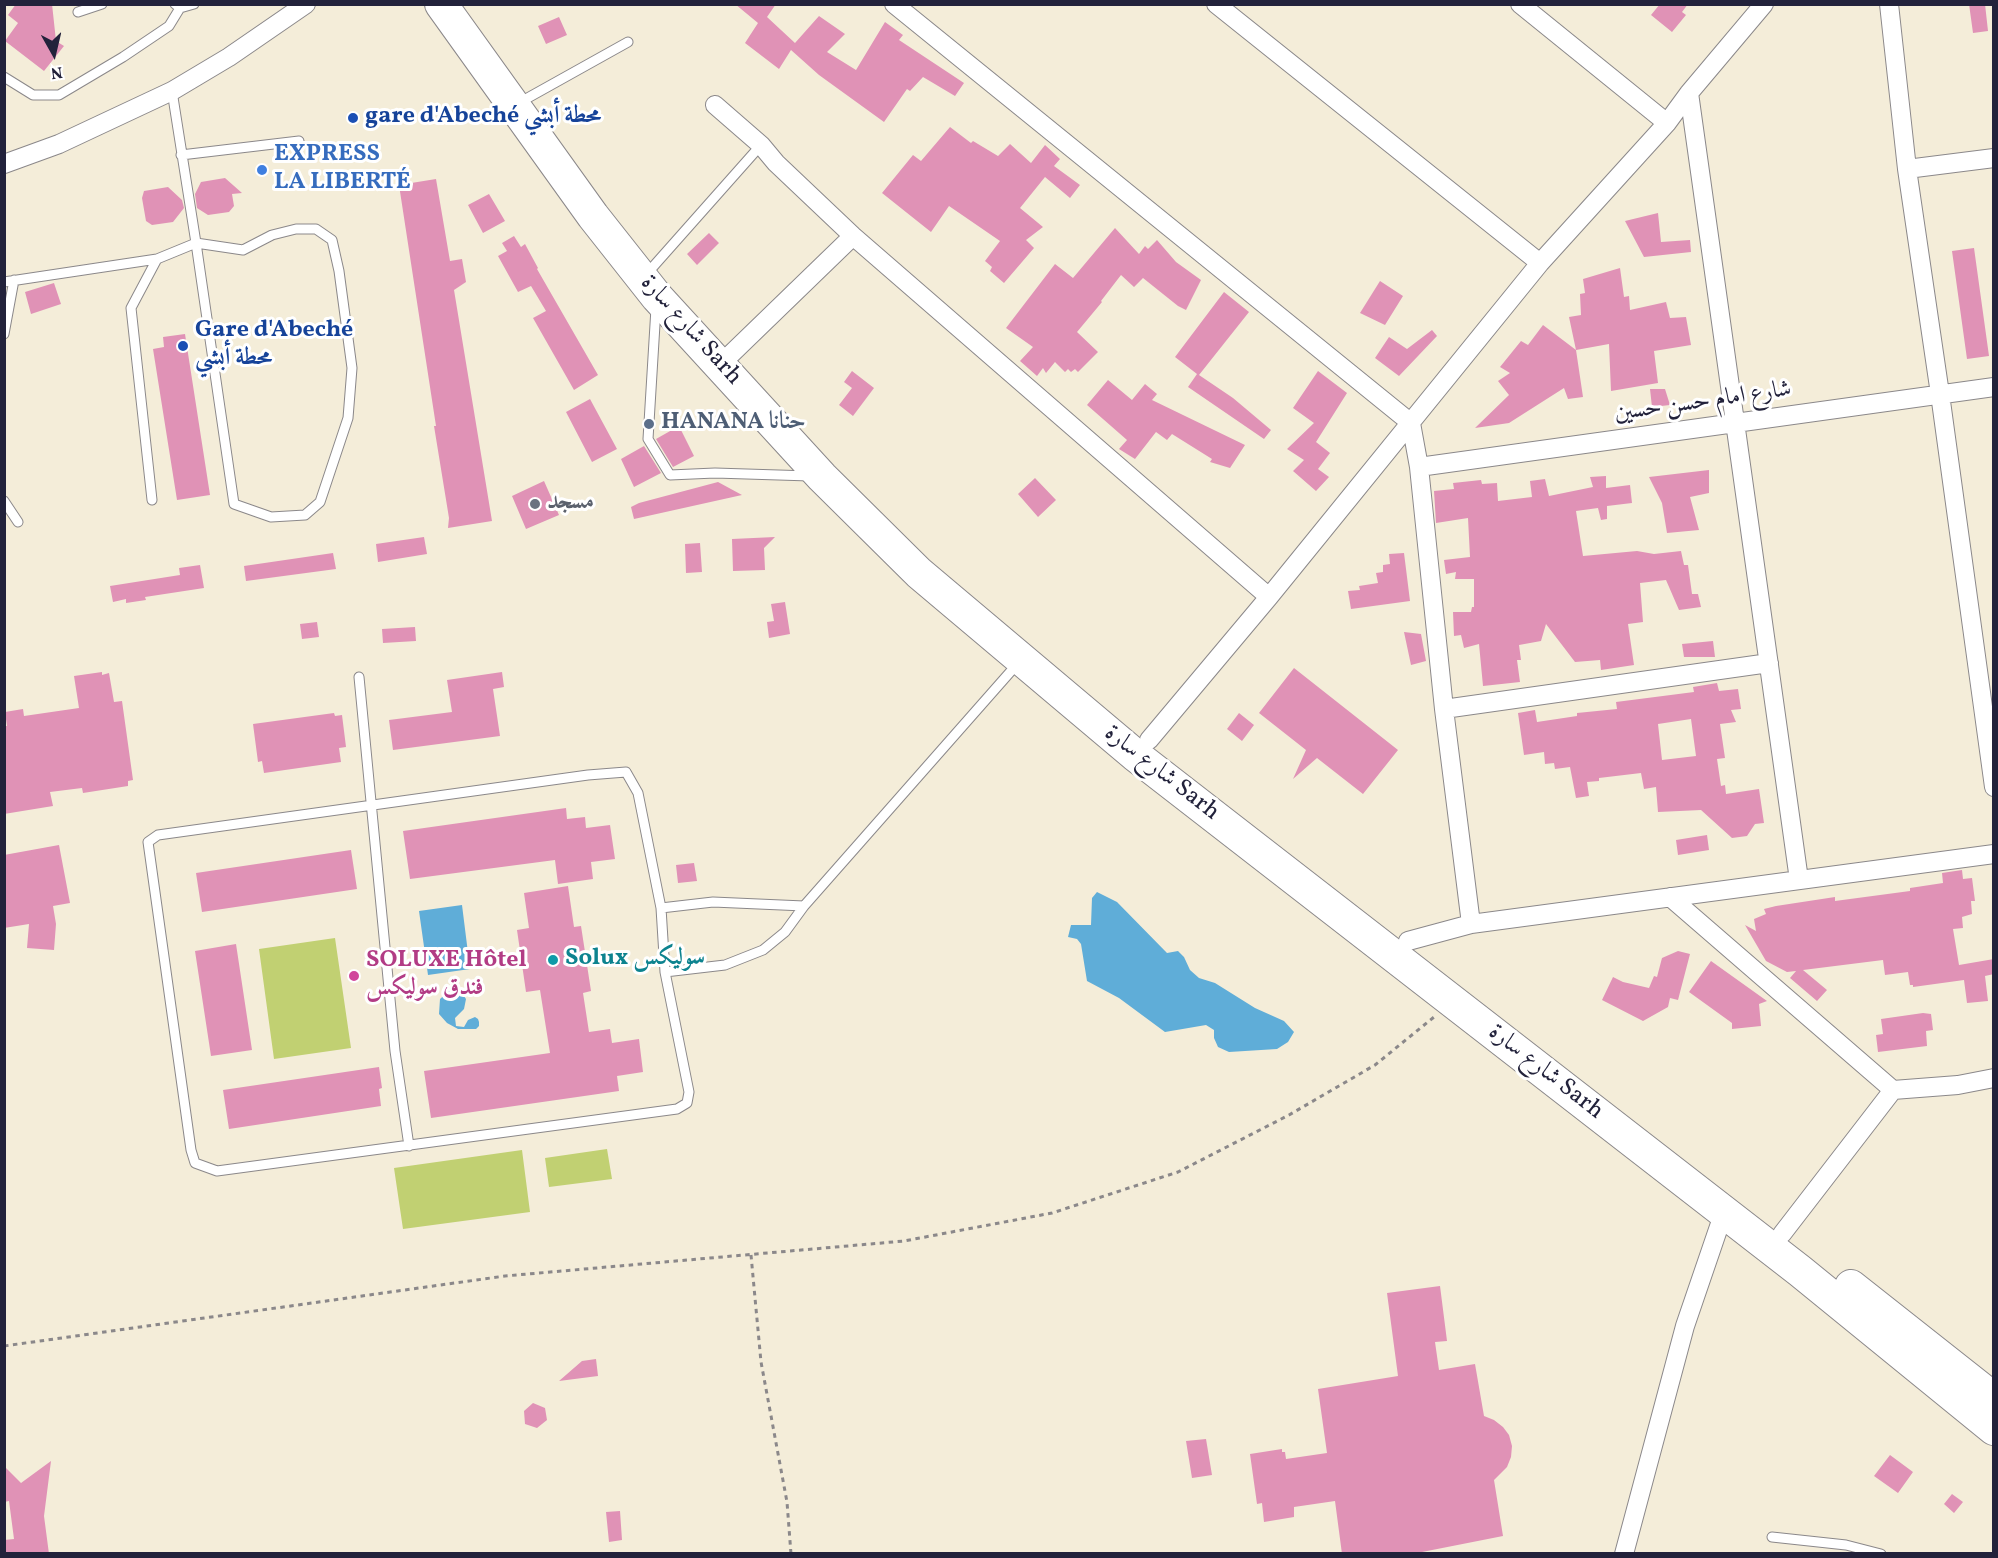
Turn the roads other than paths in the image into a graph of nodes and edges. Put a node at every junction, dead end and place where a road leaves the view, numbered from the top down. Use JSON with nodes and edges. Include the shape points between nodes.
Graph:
{"nodes":[{"id":1,"x":102,"y":4,"type":"edge"},
{"id":2,"x":194,"y":4,"type":"edge"},
{"id":3,"x":306,"y":4,"type":"edge"},
{"id":4,"x":441,"y":4,"type":"edge"},
{"id":5,"x":465,"y":4,"type":"edge"},
{"id":6,"x":894,"y":4,"type":"edge"},
{"id":7,"x":1216,"y":4,"type":"edge"},
{"id":8,"x":1520,"y":4,"type":"edge"},
{"id":9,"x":1764,"y":4,"type":"edge"},
{"id":10,"x":1889,"y":4,"type":"edge"},
{"id":11,"x":177,"y":6,"type":"edge"},
{"id":12,"x":78,"y":12,"type":"dead end"},
{"id":13,"x":628,"y":42,"type":"dead end"},
{"id":14,"x":4,"y":77,"type":"edge"},
{"id":15,"x":172,"y":91,"type":"junction"},
{"id":16,"x":1689,"y":93,"type":"junction"},
{"id":17,"x":524,"y":100,"type":"junction"},
{"id":18,"x":715,"y":105,"type":"dead end"},
{"id":19,"x":1667,"y":123,"type":"junction"},
{"id":20,"x":299,"y":141,"type":"dead end"},
{"id":21,"x":761,"y":145,"type":"junction"},
{"id":22,"x":181,"y":155,"type":"junction"},
{"id":23,"x":1994,"y":158,"type":"edge"},
{"id":24,"x":4,"y":164,"type":"edge"},
{"id":25,"x":1907,"y":169,"type":"junction"},
{"id":26,"x":853,"y":236,"type":"junction"},
{"id":27,"x":196,"y":243,"type":"junction"},
{"id":28,"x":157,"y":260,"type":"junction"},
{"id":29,"x":1540,"y":263,"type":"junction"},
{"id":30,"x":9,"y":281,"type":"edge"},
{"id":31,"x":654,"y":283,"type":"junction"},
{"id":32,"x":4,"y":334,"type":"edge"},
{"id":33,"x":728,"y":357,"type":"junction"},
{"id":34,"x":1994,"y":387,"type":"edge"},
{"id":35,"x":1940,"y":394,"type":"junction"},
{"id":36,"x":1736,"y":422,"type":"junction"},
{"id":37,"x":1411,"y":423,"type":"junction"},
{"id":38,"x":1419,"y":467,"type":"junction"},
{"id":39,"x":822,"y":477,"type":"junction"},
{"id":40,"x":152,"y":500,"type":"dead end"},
{"id":41,"x":4,"y":501,"type":"edge"},
{"id":42,"x":18,"y":522,"type":"dead end"},
{"id":43,"x":1269,"y":597,"type":"junction"},
{"id":44,"x":1021,"y":660,"type":"junction"},
{"id":45,"x":1768,"y":663,"type":"junction"},
{"id":46,"x":359,"y":677,"type":"dead end"},
{"id":47,"x":1444,"y":709,"type":"junction"},
{"id":48,"x":1149,"y":740,"type":"junction"},
{"id":49,"x":1994,"y":787,"type":"edge"},
{"id":50,"x":372,"y":805,"type":"junction"},
{"id":51,"x":1994,"y":854,"type":"edge"},
{"id":52,"x":1799,"y":879,"type":"junction"},
{"id":53,"x":1670,"y":897,"type":"junction"},
{"id":54,"x":804,"y":906,"type":"junction"},
{"id":55,"x":661,"y":908,"type":"junction"},
{"id":56,"x":1471,"y":924,"type":"junction"},
{"id":57,"x":1408,"y":941,"type":"junction"},
{"id":58,"x":665,"y":972,"type":"junction"},
{"id":59,"x":1994,"y":1077,"type":"edge"},
{"id":60,"x":1893,"y":1090,"type":"junction"},
{"id":61,"x":409,"y":1146,"type":"junction"},
{"id":62,"x":1724,"y":1212,"type":"junction"},
{"id":63,"x":1782,"y":1234,"type":"junction"},
{"id":64,"x":1994,"y":1399,"type":"edge"},
{"id":65,"x":1994,"y":1429,"type":"edge"},
{"id":66,"x":1772,"y":1538,"type":"dead end"},
{"id":67,"x":1624,"y":1554,"type":"edge"},
{"id":68,"x":1881,"y":1554,"type":"edge"}],
"edges":[{"from":1,"to":12,"type":"lane"},
{"from":2,"to":11,"type":"lane"},
{"from":3,"to":15,"type":"street"},
{"from":4,"to":31,"type":"highway","name":"شارع سارة Sarh","via":[[593,216]]},
{"from":5,"to":17,"type":"highway","name":"شارع سارة Sarh"},
{"from":6,"to":37,"type":"street"},
{"from":7,"to":29,"type":"street"},
{"from":8,"to":19,"type":"street"},
{"from":9,"to":16,"type":"street"},
{"from":10,"to":25,"type":"street"},
{"from":11,"to":14,"type":"lane","via":[[169,26],[59,95],[33,95]]},
{"from":13,"to":17,"type":"lane"},
{"from":15,"to":22,"type":"lane"},
{"from":15,"to":24,"type":"street","via":[[59,144]]},
{"from":16,"to":19,"type":"street"},
{"from":16,"to":36,"type":"street"},
{"from":17,"to":31,"type":"highway","name":"شارع سارة Sarh"},
{"from":18,"to":21,"type":"street"},
{"from":19,"to":29,"type":"street"},
{"from":20,"to":22,"type":"lane"},
{"from":21,"to":26,"type":"street"},
{"from":21,"to":31,"type":"lane"},
{"from":22,"to":27,"type":"lane"},
{"from":23,"to":25,"type":"street"},
{"from":25,"to":35,"type":"street"},
{"from":26,"to":33,"type":"street"},
{"from":26,"to":43,"type":"street"},
{"from":27,"to":27,"type":"lane","via":[[234,504],[271,517],[305,515],[320,502],[348,418],[352,368],[332,240],[316,229],[296,229],[272,235],[243,250]]},
{"from":27,"to":28,"type":"lane"},
{"from":28,"to":30,"type":"lane"},
{"from":28,"to":40,"type":"lane","via":[[131,308]]},
{"from":29,"to":37,"type":"street"},
{"from":30,"to":32,"type":"lane"},
{"from":31,"to":33,"type":"highway","name":"شارع سارة Sarh"},
{"from":31,"to":39,"type":"highway","name":"شارع سارة Sarh"},
{"from":31,"to":39,"type":"lane","via":[[648,440],[670,475]]},
{"from":33,"to":48,"type":"highway","name":"شارع سارة Sarh","via":[[808,443],[934,566]]},
{"from":34,"to":35,"type":"street","name":"شارع امام حسن حسين"},
{"from":35,"to":36,"type":"street","name":"شارع امام حسن حسين"},
{"from":35,"to":49,"type":"street"},
{"from":36,"to":38,"type":"street","name":"شارع امام حسن حسين"},
{"from":36,"to":45,"type":"street"},
{"from":37,"to":38,"type":"street"},
{"from":37,"to":43,"type":"street"},
{"from":38,"to":47,"type":"street"},
{"from":39,"to":44,"type":"highway","name":"شارع سارة Sarh","via":[[919,573]]},
{"from":41,"to":42,"type":"lane"},
{"from":43,"to":48,"type":"street"},
{"from":44,"to":54,"type":"lane"},
{"from":44,"to":62,"type":"highway","name":"شارع سارة Sarh","via":[[1135,755]]},
{"from":45,"to":47,"type":"street"},
{"from":45,"to":52,"type":"street"},
{"from":46,"to":50,"type":"lane"},
{"from":47,"to":56,"type":"street"},
{"from":48,"to":57,"type":"highway","name":"شارع سارة Sarh"},
{"from":50,"to":55,"type":"lane","via":[[626,772],[638,793]]},
{"from":50,"to":61,"type":"lane","via":[[395,1051]]},
{"from":50,"to":61,"type":"lane","via":[[158,835],[148,842],[195,1163],[217,1171]]},
{"from":51,"to":52,"type":"street"},
{"from":52,"to":53,"type":"street"},
{"from":53,"to":56,"type":"street"},
{"from":53,"to":60,"type":"street"},
{"from":54,"to":55,"type":"lane","via":[[713,902]]},
{"from":54,"to":58,"type":"lane","via":[[764,950],[724,965]]},
{"from":55,"to":58,"type":"lane"},
{"from":56,"to":57,"type":"street"},
{"from":57,"to":63,"type":"highway","name":"شارع سارة Sarh","via":[[1612,1105]]},
{"from":58,"to":61,"type":"lane","via":[[689,1092],[687,1103],[677,1109]]},
{"from":59,"to":60,"type":"street","via":[[1958,1085]]},
{"from":60,"to":63,"type":"street"},
{"from":62,"to":65,"type":"highway","name":"شارع سارة Sarh"},
{"from":62,"to":67,"type":"street","via":[[1682,1337]]},
{"from":63,"to":64,"type":"highway","name":"شارع سارة Sarh"},
{"from":66,"to":68,"type":"lane","via":[[1846,1545]]}]}
